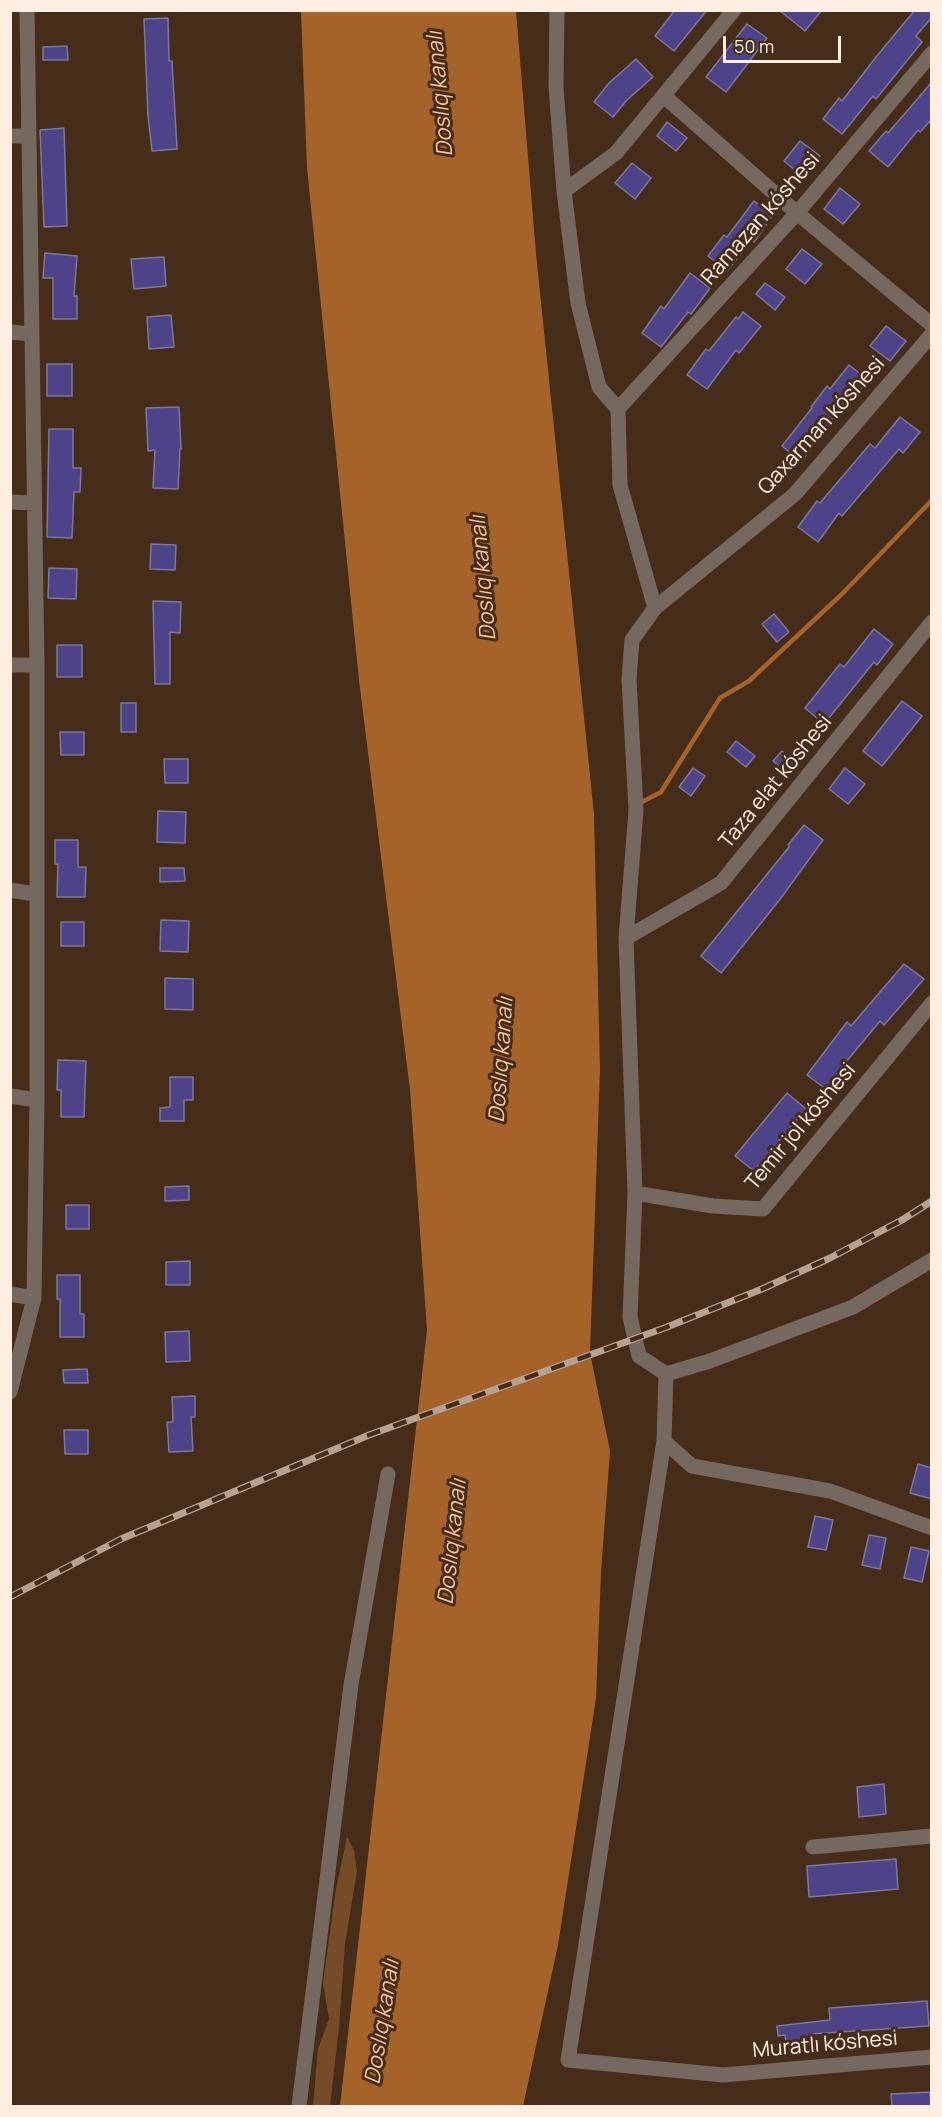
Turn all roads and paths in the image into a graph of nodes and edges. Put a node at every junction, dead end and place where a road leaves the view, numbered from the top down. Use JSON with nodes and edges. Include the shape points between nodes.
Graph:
{"nodes":[{"id":1,"x":27,"y":10,"type":"edge"},
{"id":2,"x":557,"y":10,"type":"edge"},
{"id":3,"x":734,"y":10,"type":"edge"},
{"id":4,"x":932,"y":53,"type":"edge"},
{"id":5,"x":664,"y":96,"type":"junction"},
{"id":6,"x":10,"y":136,"type":"edge"},
{"id":7,"x":29,"y":136,"type":"junction"},
{"id":8,"x":564,"y":191,"type":"junction"},
{"id":9,"x":797,"y":213,"type":"junction"},
{"id":10,"x":932,"y":325,"type":"edge"},
{"id":11,"x":10,"y":333,"type":"edge"},
{"id":12,"x":31,"y":334,"type":"junction"},
{"id":13,"x":932,"y":334,"type":"edge"},
{"id":14,"x":618,"y":410,"type":"junction"},
{"id":15,"x":10,"y":502,"type":"edge"},
{"id":16,"x":33,"y":502,"type":"junction"},
{"id":17,"x":656,"y":608,"type":"junction"},
{"id":18,"x":932,"y":622,"type":"edge"},
{"id":19,"x":37,"y":664,"type":"junction"},
{"id":20,"x":10,"y":665,"type":"edge"},
{"id":21,"x":10,"y":890,"type":"edge"},
{"id":22,"x":35,"y":894,"type":"junction"},
{"id":23,"x":627,"y":938,"type":"junction"},
{"id":24,"x":932,"y":1003,"type":"edge"},
{"id":25,"x":10,"y":1096,"type":"edge"},
{"id":26,"x":37,"y":1100,"type":"junction"},
{"id":27,"x":635,"y":1193,"type":"junction"},
{"id":28,"x":932,"y":1260,"type":"edge"},
{"id":29,"x":10,"y":1294,"type":"edge"},
{"id":30,"x":34,"y":1298,"type":"junction"},
{"id":31,"x":666,"y":1374,"type":"junction"},
{"id":32,"x":10,"y":1392,"type":"edge"},
{"id":33,"x":664,"y":1441,"type":"junction"},
{"id":34,"x":388,"y":1474,"type":"dead end"},
{"id":35,"x":932,"y":1528,"type":"edge"},
{"id":36,"x":932,"y":1836,"type":"edge"},
{"id":37,"x":813,"y":1847,"type":"dead end"},
{"id":38,"x":932,"y":2057,"type":"edge"},
{"id":39,"x":299,"y":2106,"type":"edge"}],
"edges":[{"from":1,"to":7,"type":"street"},
{"from":2,"to":8,"type":"street","via":[[556,87]]},
{"from":3,"to":5,"type":"street"},
{"from":4,"to":9,"type":"street","name":"Ramazan kóshesi"},
{"from":5,"to":8,"type":"street","via":[[616,153]]},
{"from":5,"to":9,"type":"street"},
{"from":6,"to":7,"type":"street"},
{"from":7,"to":12,"type":"street"},
{"from":8,"to":14,"type":"street","via":[[578,303],[599,387]]},
{"from":9,"to":10,"type":"street"},
{"from":9,"to":14,"type":"street","name":"Ramazan kóshesi"},
{"from":11,"to":12,"type":"street"},
{"from":12,"to":16,"type":"street"},
{"from":13,"to":17,"type":"street","name":"Qaxarman kóshesi","via":[[795,494]]},
{"from":14,"to":17,"type":"street","via":[[620,485]]},
{"from":15,"to":16,"type":"street"},
{"from":16,"to":19,"type":"street"},
{"from":17,"to":23,"type":"street","name":"Qaxarman kóshesi","via":[[632,640],[629,679],[636,810]]},
{"from":18,"to":23,"type":"street","name":"Taza elat kóshesi","via":[[721,883]]},
{"from":19,"to":20,"type":"street"},
{"from":19,"to":22,"type":"street"},
{"from":21,"to":22,"type":"street"},
{"from":22,"to":26,"type":"street"},
{"from":23,"to":27,"type":"street","name":"Qaxarman kóshesi"},
{"from":24,"to":27,"type":"street","name":"Temir jol kóshesi","via":[[763,1209],[713,1206]]},
{"from":25,"to":26,"type":"street"},
{"from":26,"to":30,"type":"street"},
{"from":27,"to":31,"type":"street","name":"Qaxarman kóshesi","via":[[630,1317],[639,1356]]},
{"from":28,"to":31,"type":"street","via":[[853,1307]]},
{"from":29,"to":30,"type":"street"},
{"from":30,"to":32,"type":"street"},
{"from":31,"to":33,"type":"street"},
{"from":33,"to":35,"type":"street","via":[[692,1466],[830,1491]]},
{"from":33,"to":38,"type":"street","name":"Muratlı kóshesi","via":[[568,2060],[723,2075]]},
{"from":34,"to":39,"type":"street","via":[[351,1685]]},
{"from":36,"to":37,"type":"street"}]}
